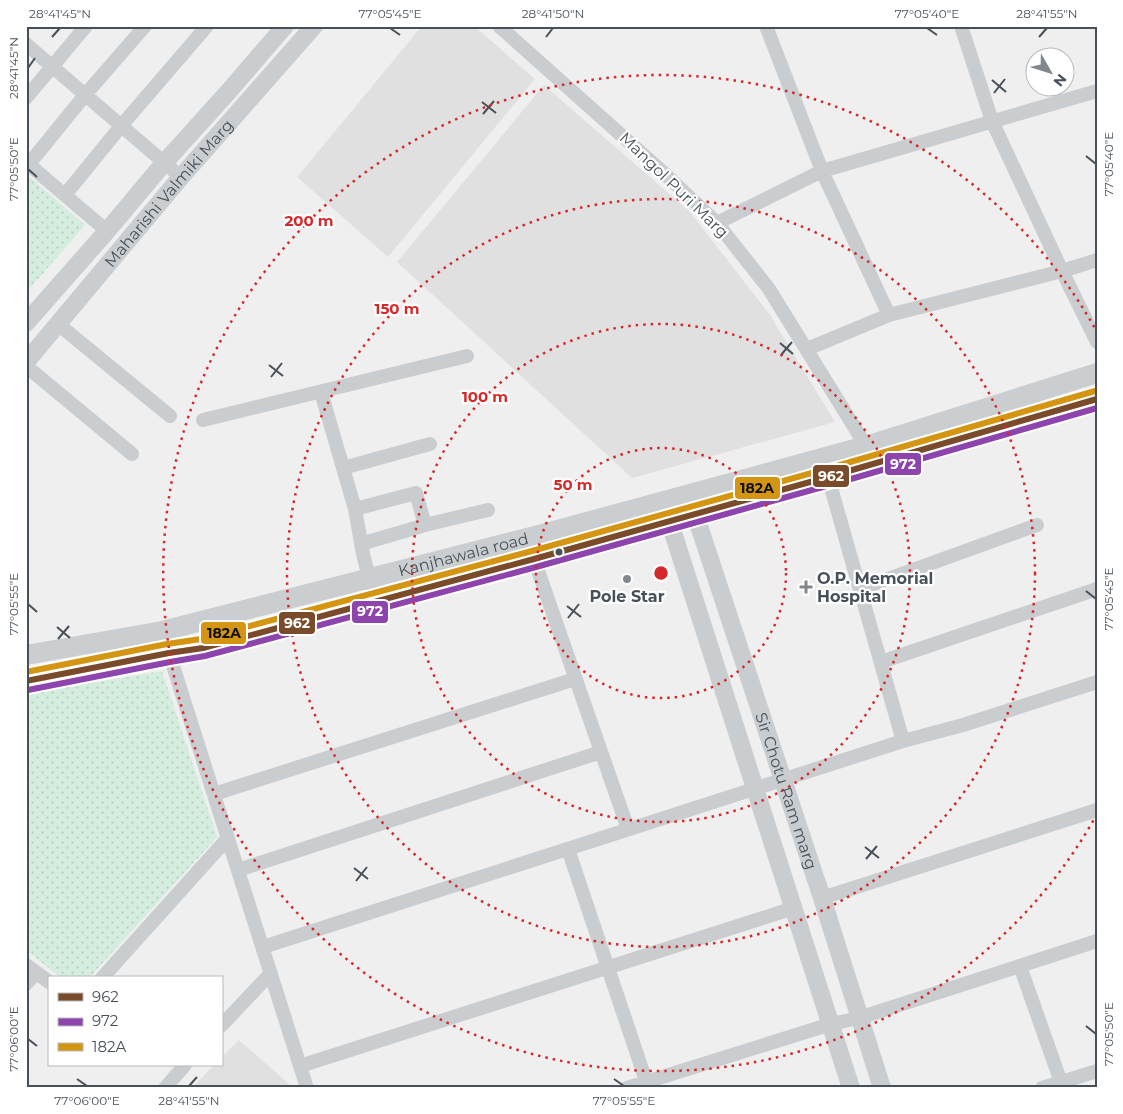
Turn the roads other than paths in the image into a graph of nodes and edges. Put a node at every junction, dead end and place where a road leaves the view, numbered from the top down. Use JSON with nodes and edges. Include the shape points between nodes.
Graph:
{"nodes":[{"id":1,"x":86,"y":26,"type":"edge"},
{"id":2,"x":145,"y":26,"type":"edge"},
{"id":3,"x":206,"y":26,"type":"edge"},
{"id":4,"x":285,"y":26,"type":"edge"},
{"id":5,"x":314,"y":26,"type":"edge"},
{"id":6,"x":499,"y":26,"type":"edge"},
{"id":7,"x":766,"y":26,"type":"edge"},
{"id":8,"x":961,"y":26,"type":"edge"},
{"id":9,"x":26,"y":44,"type":"edge"},
{"id":10,"x":52,"y":66,"type":"junction"},
{"id":11,"x":1097,"y":92,"type":"edge"},
{"id":12,"x":85,"y":95,"type":"junction"},
{"id":13,"x":26,"y":98,"type":"edge"},
{"id":14,"x":992,"y":121,"type":"junction"},
{"id":15,"x":121,"y":126,"type":"junction"},
{"id":16,"x":28,"y":163,"type":"edge"},
{"id":17,"x":164,"y":163,"type":"junction"},
{"id":18,"x":822,"y":171,"type":"junction"},
{"id":19,"x":181,"y":177,"type":"junction"},
{"id":20,"x":65,"y":195,"type":"junction"},
{"id":21,"x":717,"y":223,"type":"junction"},
{"id":22,"x":107,"y":231,"type":"junction"},
{"id":23,"x":1097,"y":260,"type":"edge"},
{"id":24,"x":1062,"y":271,"type":"junction"},
{"id":25,"x":69,"y":275,"type":"junction"},
{"id":26,"x":87,"y":290,"type":"junction"},
{"id":27,"x":889,"y":315,"type":"junction"},
{"id":28,"x":26,"y":323,"type":"edge"},
{"id":29,"x":58,"y":324,"type":"junction"},
{"id":30,"x":1097,"y":342,"type":"edge"},
{"id":31,"x":806,"y":349,"type":"junction"},
{"id":32,"x":467,"y":356,"type":"dead end"},
{"id":33,"x":26,"y":364,"type":"edge"},
{"id":34,"x":1097,"y":373,"type":"edge"},
{"id":35,"x":321,"y":392,"type":"junction"},
{"id":36,"x":1097,"y":399,"type":"edge"},
{"id":37,"x":170,"y":416,"type":"dead end"},
{"id":38,"x":203,"y":420,"type":"dead end"},
{"id":39,"x":430,"y":444,"type":"dead end"},
{"id":40,"x":866,"y":446,"type":"junction"},
{"id":41,"x":132,"y":454,"type":"dead end"},
{"id":42,"x":344,"y":468,"type":"junction"},
{"id":43,"x":828,"y":477,"type":"junction"},
{"id":44,"x":690,"y":494,"type":"junction"},
{"id":45,"x":664,"y":500,"type":"junction"},
{"id":46,"x":354,"y":509,"type":"junction"},
{"id":47,"x":488,"y":510,"type":"dead end"},
{"id":48,"x":695,"y":514,"type":"junction"},
{"id":49,"x":669,"y":520,"type":"junction"},
{"id":50,"x":425,"y":525,"type":"junction"},
{"id":51,"x":1037,"y":525,"type":"dead end"},
{"id":52,"x":361,"y":544,"type":"junction"},
{"id":53,"x":534,"y":559,"type":"junction"},
{"id":54,"x":368,"y":578,"type":"junction"},
{"id":55,"x":860,"y":589,"type":"junction"},
{"id":56,"x":1097,"y":589,"type":"edge"},
{"id":57,"x":375,"y":602,"type":"junction"},
{"id":58,"x":169,"y":653,"type":"junction"},
{"id":59,"x":26,"y":655,"type":"edge"},
{"id":60,"x":881,"y":662,"type":"junction"},
{"id":61,"x":576,"y":678,"type":"junction"},
{"id":62,"x":26,"y":681,"type":"edge"},
{"id":63,"x":1097,"y":682,"type":"edge"},
{"id":64,"x":904,"y":741,"type":"junction"},
{"id":65,"x":601,"y":752,"type":"junction"},
{"id":66,"x":783,"y":780,"type":"junction"},
{"id":67,"x":756,"y":788,"type":"junction"},
{"id":68,"x":214,"y":794,"type":"junction"},
{"id":69,"x":1097,"y":810,"type":"edge"},
{"id":70,"x":628,"y":829,"type":"junction"},
{"id":71,"x":228,"y":838,"type":"junction"},
{"id":72,"x":568,"y":849,"type":"junction"},
{"id":73,"x":238,"y":870,"type":"junction"},
{"id":74,"x":822,"y":898,"type":"junction"},
{"id":75,"x":794,"y":908,"type":"junction"},
{"id":76,"x":1097,"y":941,"type":"edge"},
{"id":77,"x":263,"y":947,"type":"junction"},
{"id":78,"x":1020,"y":966,"type":"junction"},
{"id":79,"x":608,"y":968,"type":"junction"},
{"id":80,"x":31,"y":969,"type":"edge"},
{"id":81,"x":271,"y":973,"type":"junction"},
{"id":82,"x":104,"y":976,"type":"edge"},
{"id":83,"x":48,"y":981,"type":"edge"},
{"id":84,"x":26,"y":984,"type":"edge"},
{"id":85,"x":859,"y":1018,"type":"junction"},
{"id":86,"x":831,"y":1024,"type":"junction"},
{"id":87,"x":222,"y":1025,"type":"edge"},
{"id":88,"x":185,"y":1066,"type":"edge"},
{"id":89,"x":300,"y":1066,"type":"junction"},
{"id":90,"x":1097,"y":1071,"type":"edge"},
{"id":91,"x":646,"y":1082,"type":"junction"},
{"id":92,"x":1062,"y":1085,"type":"edge"},
{"id":93,"x":165,"y":1088,"type":"edge"},
{"id":94,"x":307,"y":1088,"type":"edge"},
{"id":95,"x":627,"y":1088,"type":"edge"},
{"id":96,"x":851,"y":1088,"type":"edge"},
{"id":97,"x":882,"y":1088,"type":"edge"},
{"id":98,"x":1042,"y":1088,"type":"edge"}],
"edges":[{"from":1,"to":10,"type":"street"},
{"from":2,"to":12,"type":"street"},
{"from":3,"to":15,"type":"street"},
{"from":4,"to":17,"type":"street","name":"Maharishi Valmiki Marg"},
{"from":5,"to":19,"type":"street","name":"Maharishi Valmiki Marg"},
{"from":6,"to":21,"type":"street","name":"Mangol Puri Marg"},
{"from":7,"to":18,"type":"street"},
{"from":8,"to":14,"type":"street"},
{"from":9,"to":10,"type":"street"},
{"from":10,"to":12,"type":"street"},
{"from":10,"to":13,"type":"street"},
{"from":11,"to":14,"type":"street"},
{"from":12,"to":15,"type":"street"},
{"from":12,"to":16,"type":"street"},
{"from":14,"to":18,"type":"street"},
{"from":14,"to":24,"type":"street"},
{"from":15,"to":17,"type":"street"},
{"from":15,"to":20,"type":"street"},
{"from":16,"to":20,"type":"street"},
{"from":17,"to":19,"type":"street"},
{"from":17,"to":22,"type":"street","name":"Maharishi Valmiki Marg"},
{"from":18,"to":21,"type":"street"},
{"from":18,"to":27,"type":"street"},
{"from":19,"to":26,"type":"street","name":"Maharishi Valmiki Marg"},
{"from":20,"to":22,"type":"street"},
{"from":21,"to":31,"type":"street","name":"Mangol Puri Marg","via":[[769,289]]},
{"from":22,"to":25,"type":"street","name":"Maharishi Valmiki Marg"},
{"from":23,"to":24,"type":"street"},
{"from":24,"to":27,"type":"street"},
{"from":24,"to":30,"type":"street"},
{"from":25,"to":26,"type":"street"},
{"from":25,"to":28,"type":"street","name":"Maharishi Valmiki Marg"},
{"from":26,"to":29,"type":"street","name":"Maharishi Valmiki Marg"},
{"from":27,"to":31,"type":"street"},
{"from":29,"to":33,"type":"street","name":"Maharishi Valmiki Marg"},
{"from":29,"to":37,"type":"street"},
{"from":31,"to":40,"type":"street","name":"Mangol Puri Marg"},
{"from":32,"to":35,"type":"street"},
{"from":33,"to":41,"type":"street"},
{"from":34,"to":40,"type":"main road","name":"Kanjhawala road"},
{"from":35,"to":38,"type":"street"},
{"from":35,"to":42,"type":"street"},
{"from":36,"to":43,"type":"main road","name":"Kanjhawala road"},
{"from":39,"to":42,"type":"street"},
{"from":40,"to":44,"type":"main road","name":"Kanjhawala road"},
{"from":42,"to":46,"type":"street"},
{"from":43,"to":48,"type":"main road","name":"Kanjhawala road"},
{"from":43,"to":55,"type":"street"},
{"from":44,"to":45,"type":"main road","name":"Kanjhawala road"},
{"from":44,"to":48,"type":"street","name":"Sir Chotu Ram marg"},
{"from":45,"to":49,"type":"street","name":"Sir Chotu Ram marg"},
{"from":45,"to":54,"type":"main road","name":"Kanjhawala road"},
{"from":46,"to":50,"type":"street","via":[[416,493]]},
{"from":46,"to":52,"type":"street"},
{"from":47,"to":50,"type":"street"},
{"from":48,"to":49,"type":"main road","name":"Kanjhawala road"},
{"from":48,"to":66,"type":"street","name":"Sir Chotu Ram marg"},
{"from":49,"to":53,"type":"main road","name":"Kanjhawala road"},
{"from":49,"to":67,"type":"street","name":"Sir Chotu Ram marg"},
{"from":50,"to":52,"type":"street"},
{"from":51,"to":55,"type":"street"},
{"from":52,"to":54,"type":"street"},
{"from":53,"to":57,"type":"main road","name":"Kanjhawala road"},
{"from":53,"to":61,"type":"street"},
{"from":54,"to":57,"type":"street"},
{"from":54,"to":59,"type":"main road","name":"Kanjhawala road","via":[[162,631]]},
{"from":55,"to":60,"type":"street"},
{"from":56,"to":60,"type":"street"},
{"from":57,"to":58,"type":"main road","name":"Kanjhawala road","via":[[203,648]]},
{"from":58,"to":62,"type":"main road","name":"Kanjhawala road"},
{"from":58,"to":68,"type":"street"},
{"from":60,"to":64,"type":"street"},
{"from":61,"to":65,"type":"street"},
{"from":61,"to":68,"type":"street"},
{"from":63,"to":64,"type":"street"},
{"from":64,"to":66,"type":"street"},
{"from":65,"to":70,"type":"street"},
{"from":65,"to":73,"type":"street"},
{"from":66,"to":67,"type":"street"},
{"from":66,"to":74,"type":"street","name":"Sir Chotu Ram marg"},
{"from":67,"to":70,"type":"street"},
{"from":67,"to":75,"type":"street","name":"Sir Chotu Ram marg"},
{"from":68,"to":71,"type":"street"},
{"from":69,"to":74,"type":"street"},
{"from":70,"to":72,"type":"street"},
{"from":71,"to":73,"type":"street"},
{"from":71,"to":82,"type":"street"},
{"from":72,"to":77,"type":"street"},
{"from":72,"to":79,"type":"street"},
{"from":73,"to":77,"type":"street"},
{"from":74,"to":85,"type":"street","name":"Sir Chotu Ram marg"},
{"from":75,"to":79,"type":"street"},
{"from":75,"to":86,"type":"street","name":"Sir Chotu Ram marg"},
{"from":76,"to":78,"type":"street"},
{"from":77,"to":81,"type":"street"},
{"from":78,"to":85,"type":"street"},
{"from":78,"to":92,"type":"street"},
{"from":79,"to":89,"type":"street"},
{"from":79,"to":91,"type":"street"},
{"from":80,"to":83,"type":"street"},
{"from":80,"to":84,"type":"street"},
{"from":81,"to":87,"type":"street"},
{"from":81,"to":89,"type":"street"},
{"from":85,"to":86,"type":"street"},
{"from":85,"to":97,"type":"street","name":"Sir Chotu Ram marg"},
{"from":86,"to":91,"type":"street"},
{"from":86,"to":96,"type":"street","name":"Sir Chotu Ram marg"},
{"from":88,"to":93,"type":"street"},
{"from":89,"to":94,"type":"street"},
{"from":90,"to":92,"type":"street"},
{"from":91,"to":95,"type":"street"},
{"from":92,"to":98,"type":"street"}]}
